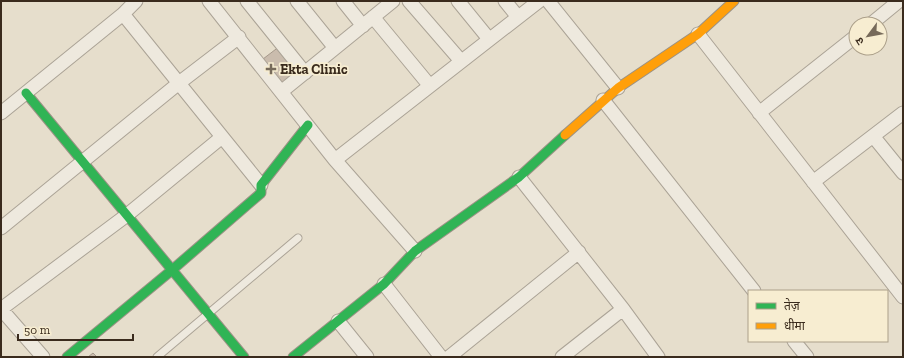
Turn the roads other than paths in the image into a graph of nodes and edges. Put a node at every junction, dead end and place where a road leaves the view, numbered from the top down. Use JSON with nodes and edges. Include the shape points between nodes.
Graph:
{"nodes":[{"id":1,"x":136,"y":1,"type":"edge"},
{"id":2,"x":209,"y":1,"type":"edge"},
{"id":3,"x":247,"y":1,"type":"edge"},
{"id":4,"x":297,"y":1,"type":"edge"},
{"id":5,"x":343,"y":1,"type":"edge"},
{"id":6,"x":391,"y":1,"type":"edge"},
{"id":7,"x":409,"y":1,"type":"edge"},
{"id":8,"x":458,"y":1,"type":"edge"},
{"id":9,"x":505,"y":1,"type":"edge"},
{"id":10,"x":539,"y":1,"type":"edge"},
{"id":11,"x":548,"y":1,"type":"edge"},
{"id":12,"x":734,"y":1,"type":"edge"},
{"id":13,"x":899,"y":1,"type":"edge"},
{"id":14,"x":123,"y":14,"type":"junction"},
{"id":15,"x":881,"y":16,"type":"edge"},
{"id":16,"x":373,"y":17,"type":"junction"},
{"id":17,"x":518,"y":17,"type":"junction"},
{"id":18,"x":363,"y":26,"type":"junction"},
{"id":19,"x":698,"y":34,"type":"junction"},
{"id":20,"x":239,"y":37,"type":"junction"},
{"id":21,"x":489,"y":40,"type":"junction"},
{"id":22,"x":848,"y":42,"type":"edge"},
{"id":23,"x":335,"y":48,"type":"junction"},
{"id":24,"x":461,"y":61,"type":"junction"},
{"id":25,"x":305,"y":73,"type":"junction"},
{"id":26,"x":179,"y":83,"type":"junction"},
{"id":27,"x":430,"y":86,"type":"junction"},
{"id":28,"x":618,"y":88,"type":"junction"},
{"id":29,"x":281,"y":92,"type":"junction"},
{"id":30,"x":26,"y":93,"type":"junction"},
{"id":31,"x":603,"y":100,"type":"junction"},
{"id":32,"x":1,"y":113,"type":"edge"},
{"id":33,"x":760,"y":113,"type":"junction"},
{"id":34,"x":903,"y":113,"type":"edge"},
{"id":35,"x":308,"y":125,"type":"junction"},
{"id":36,"x":873,"y":136,"type":"junction"},
{"id":37,"x":222,"y":137,"type":"junction"},
{"id":38,"x":335,"y":160,"type":"junction"},
{"id":39,"x":82,"y":161,"type":"junction"},
{"id":40,"x":903,"y":174,"type":"edge"},
{"id":41,"x":519,"y":177,"type":"junction"},
{"id":42,"x":813,"y":182,"type":"junction"},
{"id":43,"x":261,"y":185,"type":"junction"},
{"id":44,"x":127,"y":215,"type":"junction"},
{"id":45,"x":1,"y":228,"type":"edge"},
{"id":46,"x":298,"y":238,"type":"dead end"},
{"id":47,"x":415,"y":251,"type":"junction"},
{"id":48,"x":579,"y":252,"type":"junction"},
{"id":49,"x":172,"y":270,"type":"junction"},
{"id":50,"x":384,"y":284,"type":"junction"},
{"id":51,"x":753,"y":290,"type":"edge"},
{"id":52,"x":903,"y":297,"type":"edge"},
{"id":53,"x":1,"y":309,"type":"edge"},
{"id":54,"x":623,"y":309,"type":"junction"},
{"id":55,"x":208,"y":314,"type":"junction"},
{"id":56,"x":338,"y":321,"type":"junction"},
{"id":57,"x":795,"y":342,"type":"edge"},
{"id":58,"x":43,"y":357,"type":"edge"},
{"id":59,"x":67,"y":357,"type":"edge"},
{"id":60,"x":157,"y":357,"type":"edge"},
{"id":61,"x":244,"y":357,"type":"edge"},
{"id":62,"x":292,"y":357,"type":"edge"},
{"id":63,"x":367,"y":357,"type":"edge"},
{"id":64,"x":441,"y":357,"type":"edge"},
{"id":65,"x":449,"y":357,"type":"edge"},
{"id":66,"x":562,"y":357,"type":"edge"},
{"id":67,"x":658,"y":357,"type":"edge"},
{"id":68,"x":806,"y":357,"type":"edge"}],
"edges":[{"from":1,"to":14,"type":"street"},
{"from":2,"to":20,"type":"street"},
{"from":3,"to":25,"type":"street"},
{"from":4,"to":23,"type":"street"},
{"from":5,"to":18,"type":"street"},
{"from":6,"to":16,"type":"street"},
{"from":7,"to":24,"type":"street"},
{"from":8,"to":21,"type":"street"},
{"from":9,"to":17,"type":"street"},
{"from":10,"to":17,"type":"street"},
{"from":11,"to":28,"type":"street"},
{"from":12,"to":19,"type":"street"},
{"from":13,"to":15,"type":"street"},
{"from":14,"to":26,"type":"street"},
{"from":14,"to":30,"type":"street"},
{"from":16,"to":18,"type":"street"},
{"from":16,"to":27,"type":"street"},
{"from":17,"to":21,"type":"street"},
{"from":18,"to":23,"type":"street"},
{"from":19,"to":28,"type":"street"},
{"from":19,"to":33,"type":"street"},
{"from":20,"to":26,"type":"street"},
{"from":20,"to":29,"type":"street"},
{"from":21,"to":24,"type":"street"},
{"from":22,"to":33,"type":"street"},
{"from":23,"to":25,"type":"street"},
{"from":24,"to":27,"type":"street"},
{"from":25,"to":29,"type":"street"},
{"from":26,"to":37,"type":"street"},
{"from":26,"to":39,"type":"street"},
{"from":27,"to":38,"type":"street"},
{"from":28,"to":31,"type":"street"},
{"from":29,"to":35,"type":"street"},
{"from":30,"to":32,"type":"street"},
{"from":30,"to":39,"type":"street"},
{"from":31,"to":41,"type":"street"},
{"from":31,"to":51,"type":"street"},
{"from":33,"to":42,"type":"street"},
{"from":34,"to":36,"type":"street"},
{"from":35,"to":38,"type":"street"},
{"from":35,"to":43,"type":"street"},
{"from":36,"to":40,"type":"street"},
{"from":36,"to":42,"type":"street"},
{"from":37,"to":43,"type":"street"},
{"from":37,"to":44,"type":"street"},
{"from":38,"to":47,"type":"street"},
{"from":39,"to":44,"type":"street"},
{"from":39,"to":45,"type":"street"},
{"from":41,"to":47,"type":"street"},
{"from":41,"to":48,"type":"street"},
{"from":42,"to":52,"type":"street"},
{"from":43,"to":49,"type":"street","via":[[260,193]]},
{"from":44,"to":49,"type":"street"},
{"from":44,"to":53,"type":"street"},
{"from":46,"to":55,"type":"lane"},
{"from":47,"to":50,"type":"street"},
{"from":48,"to":54,"type":"street"},
{"from":48,"to":65,"type":"street"},
{"from":49,"to":55,"type":"street"},
{"from":49,"to":59,"type":"street"},
{"from":50,"to":56,"type":"street"},
{"from":50,"to":64,"type":"street"},
{"from":53,"to":58,"type":"street"},
{"from":54,"to":66,"type":"street"},
{"from":54,"to":67,"type":"street"},
{"from":55,"to":60,"type":"lane"},
{"from":55,"to":61,"type":"street"},
{"from":56,"to":62,"type":"street"},
{"from":56,"to":63,"type":"street"},
{"from":57,"to":68,"type":"street"}]}
